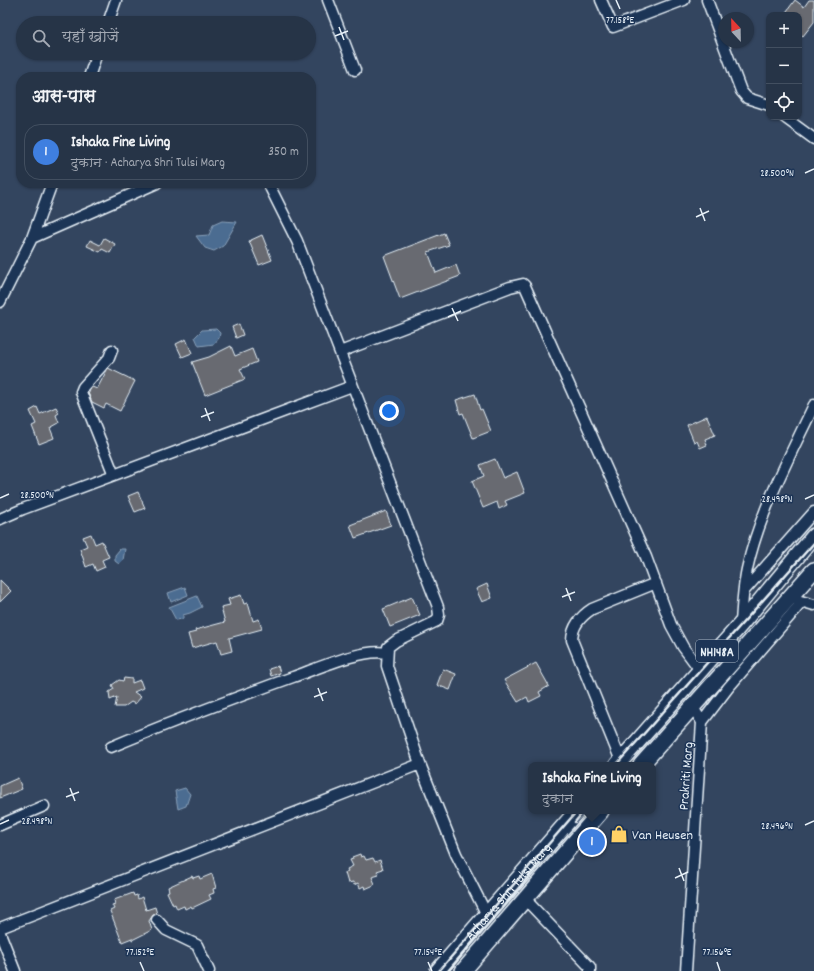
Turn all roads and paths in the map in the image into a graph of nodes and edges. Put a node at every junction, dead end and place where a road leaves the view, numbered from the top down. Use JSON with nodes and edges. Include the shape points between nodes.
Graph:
{"nodes":[{"id":1,"x":116,"y":0,"type":"edge"},
{"id":2,"x":328,"y":0,"type":"edge"},
{"id":3,"x":601,"y":0,"type":"edge"},
{"id":4,"x":684,"y":0,"type":"edge"},
{"id":5,"x":707,"y":0,"type":"edge"},
{"id":6,"x":110,"y":16,"type":"edge"},
{"id":7,"x":95,"y":60,"type":"edge"},
{"id":8,"x":356,"y":70,"type":"dead end"},
{"id":9,"x":91,"y":72,"type":"edge"},
{"id":10,"x":766,"y":104,"type":"edge"},
{"id":11,"x":788,"y":120,"type":"edge"},
{"id":12,"x":814,"y":139,"type":"edge"},
{"id":13,"x":50,"y":188,"type":"edge"},
{"id":14,"x":146,"y":188,"type":"edge"},
{"id":15,"x":270,"y":188,"type":"edge"},
{"id":16,"x":32,"y":238,"type":"junction"},
{"id":17,"x":0,"y":302,"type":"edge"},
{"id":18,"x":112,"y":350,"type":"dead end"},
{"id":19,"x":340,"y":352,"type":"junction"},
{"id":20,"x":352,"y":386,"type":"junction"},
{"id":21,"x":814,"y":404,"type":"edge"},
{"id":22,"x":114,"y":475,"type":"junction"},
{"id":23,"x":814,"y":512,"type":"edge"},
{"id":24,"x":0,"y":519,"type":"edge"},
{"id":25,"x":814,"y":536,"type":"edge"},
{"id":26,"x":814,"y":570,"type":"edge"},
{"id":27,"x":656,"y":583,"type":"junction"},
{"id":28,"x":744,"y":591,"type":"junction"},
{"id":29,"x":796,"y":600,"type":"junction"},
{"id":30,"x":814,"y":604,"type":"edge"},
{"id":31,"x":740,"y":624,"type":"junction"},
{"id":32,"x":386,"y":653,"type":"junction"},
{"id":33,"x":700,"y":670,"type":"junction"},
{"id":34,"x":676,"y":697,"type":"junction"},
{"id":35,"x":692,"y":706,"type":"junction"},
{"id":36,"x":702,"y":722,"type":"junction"},
{"id":37,"x":111,"y":747,"type":"dead end"},
{"id":38,"x":619,"y":762,"type":"edge"},
{"id":39,"x":620,"y":762,"type":"edge"},
{"id":40,"x":644,"y":762,"type":"edge"},
{"id":41,"x":420,"y":764,"type":"junction"},
{"id":42,"x":44,"y":806,"type":"dead end"},
{"id":43,"x":574,"y":814,"type":"edge"},
{"id":44,"x":599,"y":814,"type":"edge"},
{"id":45,"x":0,"y":825,"type":"edge"},
{"id":46,"x":525,"y":899,"type":"junction"},
{"id":47,"x":487,"y":915,"type":"junction"},
{"id":48,"x":157,"y":920,"type":"dead end"},
{"id":49,"x":0,"y":928,"type":"edge"},
{"id":50,"x":0,"y":933,"type":"edge"},
{"id":51,"x":15,"y":971,"type":"edge"},
{"id":52,"x":209,"y":971,"type":"edge"},
{"id":53,"x":438,"y":971,"type":"edge"},
{"id":54,"x":463,"y":971,"type":"edge"},
{"id":55,"x":590,"y":971,"type":"edge"},
{"id":56,"x":686,"y":971,"type":"edge"}],
"edges":[{"from":1,"to":6,"type":"street"},
{"from":2,"to":8,"type":"street"},
{"from":3,"to":4,"type":"street","via":[[613,27]]},
{"from":5,"to":10,"type":"street","via":[[741,91],[748,98]]},
{"from":7,"to":9,"type":"street"},
{"from":11,"to":12,"type":"street"},
{"from":13,"to":16,"type":"street"},
{"from":14,"to":16,"type":"street"},
{"from":15,"to":19,"type":"street","via":[[297,241]]},
{"from":16,"to":17,"type":"street"},
{"from":18,"to":22,"type":"street","via":[[82,387],[81,392]]},
{"from":19,"to":20,"type":"street"},
{"from":19,"to":27,"type":"street","via":[[510,286],[523,284]]},
{"from":20,"to":22,"type":"street"},
{"from":20,"to":32,"type":"street","via":[[439,612],[437,622],[396,641],[388,647]]},
{"from":21,"to":28,"type":"street","via":[[762,520],[747,569]]},
{"from":22,"to":24,"type":"street"},
{"from":23,"to":28,"type":"street"},
{"from":25,"to":31,"type":"highway","number":"NH148A"},
{"from":26,"to":29,"type":"highway","number":"NH148A"},
{"from":27,"to":33,"type":"street","via":[[675,634]]},
{"from":27,"to":38,"type":"street","via":[[592,609],[580,620],[572,635]]},
{"from":28,"to":31,"type":"street"},
{"from":29,"to":30,"type":"street"},
{"from":29,"to":35,"type":"highway","number":"NH148A"},
{"from":29,"to":36,"type":"street"},
{"from":31,"to":33,"type":"highway","number":"NH148A"},
{"from":32,"to":37,"type":"street","via":[[370,653],[318,668],[196,712]]},
{"from":32,"to":41,"type":"street","via":[[386,666]]},
{"from":33,"to":34,"type":"highway","number":"NH148A"},
{"from":34,"to":35,"type":"highway"},
{"from":34,"to":39,"type":"highway","number":"NH148A"},
{"from":35,"to":36,"type":"street"},
{"from":35,"to":40,"type":"highway","number":"NH148A"},
{"from":36,"to":56,"type":"street","name":"Prakriti Marg"},
{"from":41,"to":47,"type":"street","via":[[456,854]]},
{"from":41,"to":49,"type":"street"},
{"from":42,"to":45,"type":"street"},
{"from":43,"to":47,"type":"highway","name":"Acharya Shri Tulsi Marg"},
{"from":44,"to":46,"type":"highway","name":"Acharya Shri Tulsi Marg"},
{"from":46,"to":54,"type":"highway","name":"Acharya Shri Tulsi Marg"},
{"from":46,"to":55,"type":"street","via":[[590,967]]},
{"from":47,"to":53,"type":"highway","name":"Acharya Shri Tulsi Marg"},
{"from":48,"to":52,"type":"street","via":[[166,930],[197,945]]},
{"from":50,"to":51,"type":"street"}]}
